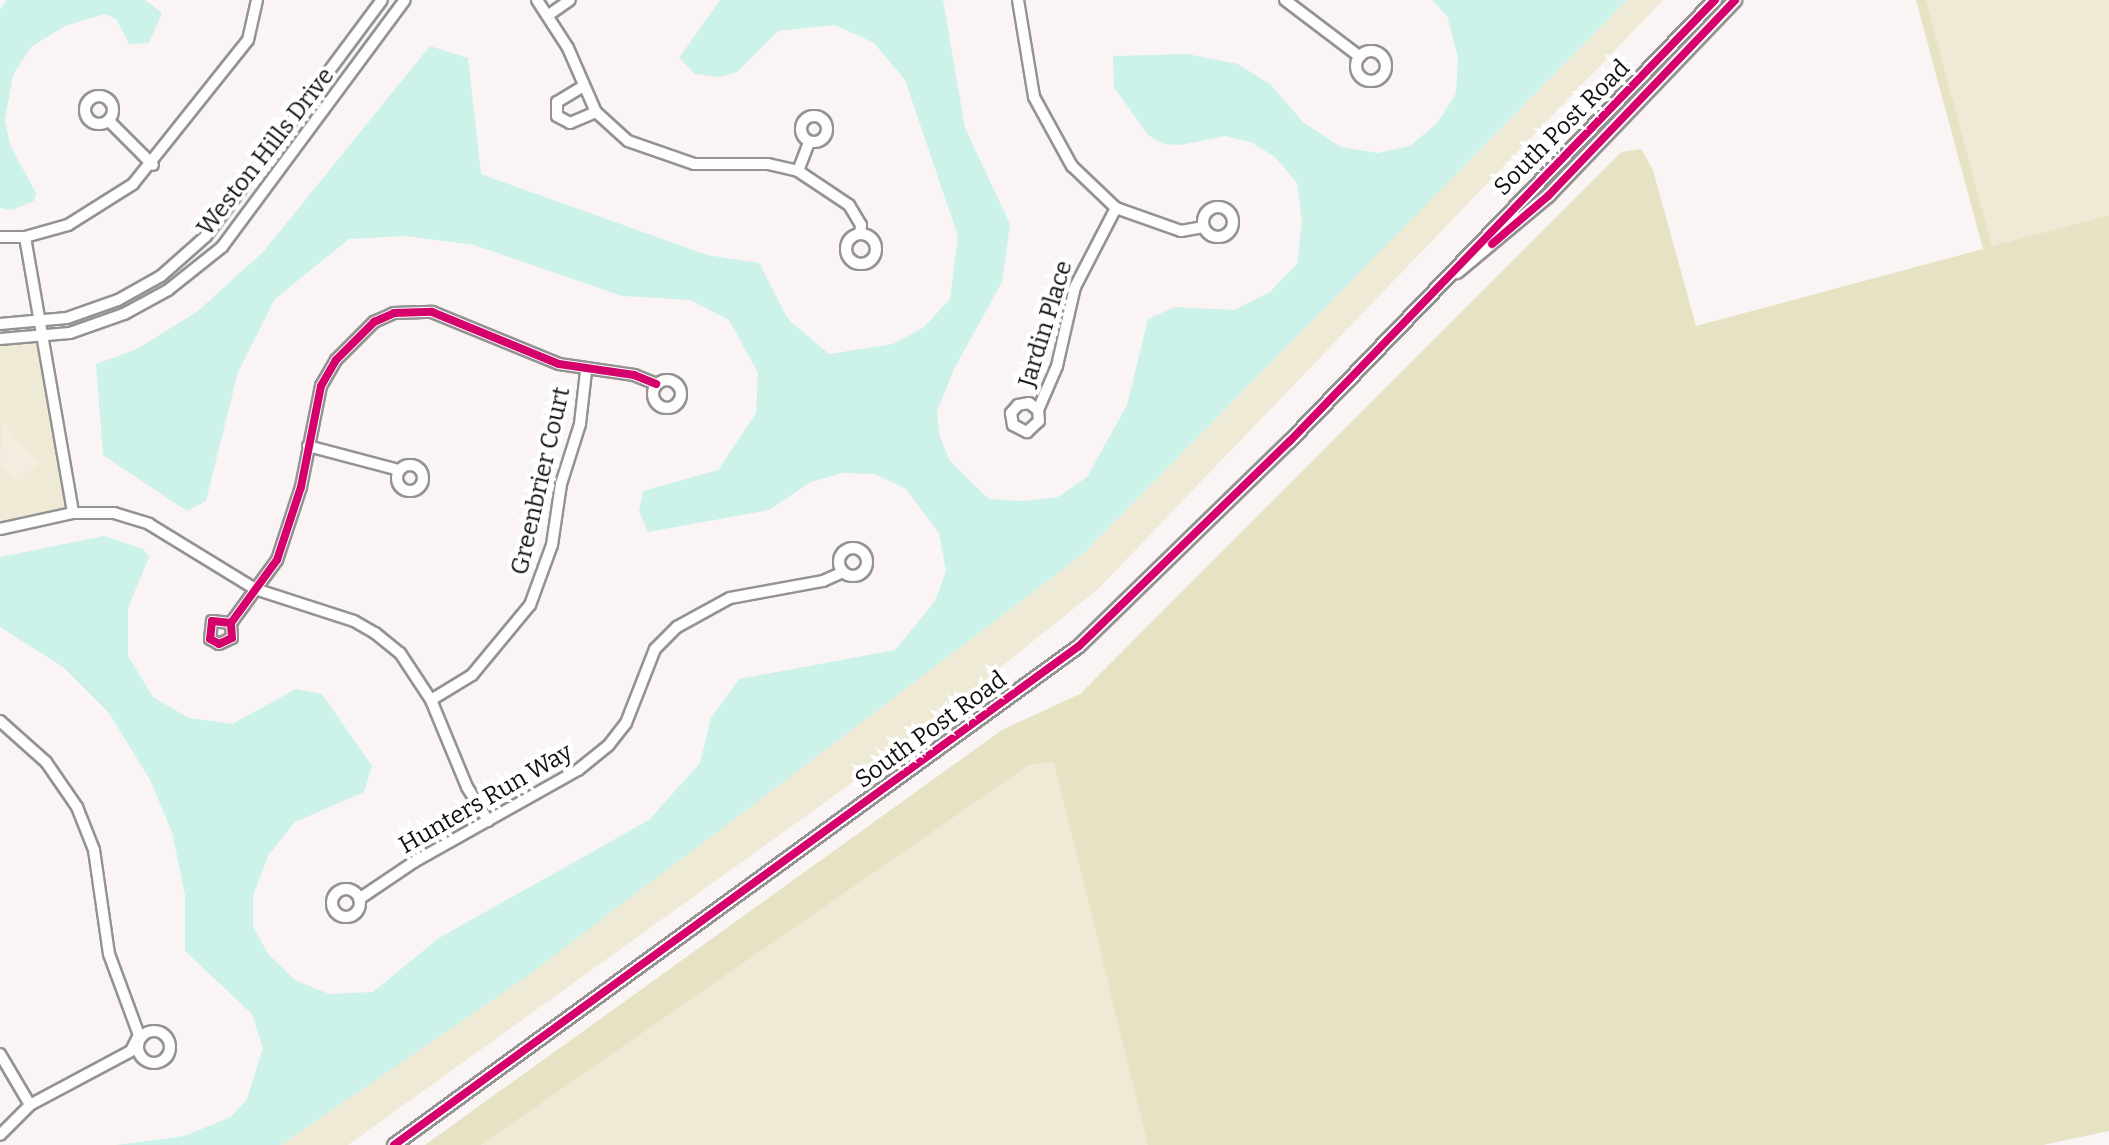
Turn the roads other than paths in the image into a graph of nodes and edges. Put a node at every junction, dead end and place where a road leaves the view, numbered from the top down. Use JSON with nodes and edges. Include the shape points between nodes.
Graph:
{"nodes":[{"id":1,"x":257,"y":0,"type":"edge"},
{"id":2,"x":382,"y":0,"type":"edge"},
{"id":3,"x":405,"y":0,"type":"edge"},
{"id":4,"x":537,"y":0,"type":"edge"},
{"id":5,"x":570,"y":0,"type":"edge"},
{"id":6,"x":1018,"y":0,"type":"edge"},
{"id":7,"x":1285,"y":0,"type":"edge"},
{"id":8,"x":1715,"y":0,"type":"edge"},
{"id":9,"x":1735,"y":0,"type":"edge"},
{"id":10,"x":550,"y":14,"type":"junction"},
{"id":11,"x":1360,"y":57,"type":"dead end"},
{"id":12,"x":1650,"y":67,"type":"junction"},
{"id":13,"x":1661,"y":79,"type":"junction"},
{"id":14,"x":582,"y":87,"type":"junction"},
{"id":15,"x":596,"y":112,"type":"junction"},
{"id":16,"x":109,"y":121,"type":"dead end"},
{"id":17,"x":809,"y":142,"type":"dead end"},
{"id":18,"x":153,"y":165,"type":"junction"},
{"id":19,"x":798,"y":171,"type":"junction"},
{"id":20,"x":1116,"y":208,"type":"junction"},
{"id":21,"x":1204,"y":227,"type":"dead end"},
{"id":22,"x":860,"y":234,"type":"dead end"},
{"id":23,"x":0,"y":237,"type":"edge"},
{"id":24,"x":25,"y":237,"type":"junction"},
{"id":25,"x":1439,"y":285,"type":"junction"},
{"id":26,"x":41,"y":321,"type":"junction"},
{"id":27,"x":0,"y":324,"type":"edge"},
{"id":28,"x":42,"y":336,"type":"junction"},
{"id":29,"x":0,"y":339,"type":"edge"},
{"id":30,"x":586,"y":371,"type":"junction"},
{"id":31,"x":656,"y":384,"type":"dead end"},
{"id":32,"x":1038,"y":410,"type":"dead end"},
{"id":33,"x":308,"y":446,"type":"junction"},
{"id":34,"x":399,"y":470,"type":"dead end"},
{"id":35,"x":73,"y":513,"type":"junction"},
{"id":36,"x":0,"y":529,"type":"edge"},
{"id":37,"x":843,"y":572,"type":"dead end"},
{"id":38,"x":255,"y":589,"type":"junction"},
{"id":39,"x":231,"y":623,"type":"dead end"},
{"id":40,"x":431,"y":700,"type":"junction"},
{"id":41,"x":0,"y":721,"type":"edge"},
{"id":42,"x":488,"y":821,"type":"junction"},
{"id":43,"x":359,"y":899,"type":"dead end"},
{"id":44,"x":0,"y":1054,"type":"edge"},
{"id":45,"x":30,"y":1105,"type":"junction"},
{"id":46,"x":0,"y":1135,"type":"edge"},
{"id":47,"x":394,"y":1145,"type":"edge"}],
"edges":[{"from":1,"to":18,"type":"street","via":[[248,40]]},
{"from":2,"to":26,"type":"street","name":"Weston Hills Drive","via":[[206,236],[161,276],[118,300]]},
{"from":3,"to":28,"type":"street","name":"Weston Hills Drive","via":[[222,247],[168,290],[124,314],[70,333]]},
{"from":4,"to":10,"type":"street"},
{"from":5,"to":10,"type":"street"},
{"from":6,"to":20,"type":"street","via":[[1040,115],[1072,166]]},
{"from":7,"to":11,"type":"street"},
{"from":8,"to":12,"type":"street","name":"South Post Road"},
{"from":9,"to":13,"type":"street","name":"South Post Road"},
{"from":10,"to":14,"type":"street"},
{"from":12,"to":13,"type":"street"},
{"from":12,"to":25,"type":"street","name":"South Post Road"},
{"from":13,"to":25,"type":"street","name":"South Post Road","via":[[1548,196]]},
{"from":14,"to":15,"type":"street"},
{"from":14,"to":15,"type":"street","via":[[557,102],[557,116],[570,123]]},
{"from":15,"to":19,"type":"street","via":[[628,141],[659,156],[694,164],[768,164]]},
{"from":16,"to":18,"type":"street"},
{"from":17,"to":19,"type":"street"},
{"from":18,"to":24,"type":"street","via":[[91,212]]},
{"from":19,"to":22,"type":"street","via":[[849,205],[861,225]]},
{"from":20,"to":21,"type":"street","via":[[1181,231]]},
{"from":20,"to":32,"type":"street","name":"Jardin Place","via":[[1075,287],[1057,366]]},
{"from":23,"to":24,"type":"street"},
{"from":24,"to":26,"type":"street"},
{"from":25,"to":47,"type":"street","name":"South Post Road","via":[[1289,442],[1079,646]]},
{"from":26,"to":27,"type":"street","name":"Weston Hills Drive"},
{"from":26,"to":28,"type":"street"},
{"from":28,"to":29,"type":"street","name":"Weston Hills Drive"},
{"from":28,"to":35,"type":"street"},
{"from":30,"to":31,"type":"street","via":[[634,375]]},
{"from":30,"to":33,"type":"street","via":[[432,312],[394,313],[374,322],[336,360],[312,413]]},
{"from":30,"to":40,"type":"street","name":"Greenbrier Court","via":[[580,424],[561,484],[552,545],[530,605],[472,675]]},
{"from":33,"to":34,"type":"street"},
{"from":33,"to":38,"type":"street","via":[[277,560]]},
{"from":35,"to":36,"type":"street"},
{"from":35,"to":38,"type":"street","via":[[114,513],[149,524]]},
{"from":37,"to":42,"type":"street","name":"Hunters Run Way","via":[[823,581],[730,598],[677,627],[655,649],[626,723],[608,746],[578,770]]},
{"from":38,"to":39,"type":"street"},
{"from":38,"to":40,"type":"street","via":[[354,621],[375,633],[400,653]]},
{"from":40,"to":42,"type":"street","via":[[467,787]]},
{"from":41,"to":45,"type":"street","via":[[46,762],[77,807],[94,850],[109,954],[136,1023],[138,1044]]},
{"from":42,"to":43,"type":"street","name":"Hunters Run Way"},
{"from":44,"to":45,"type":"street"},
{"from":45,"to":46,"type":"street"}]}
